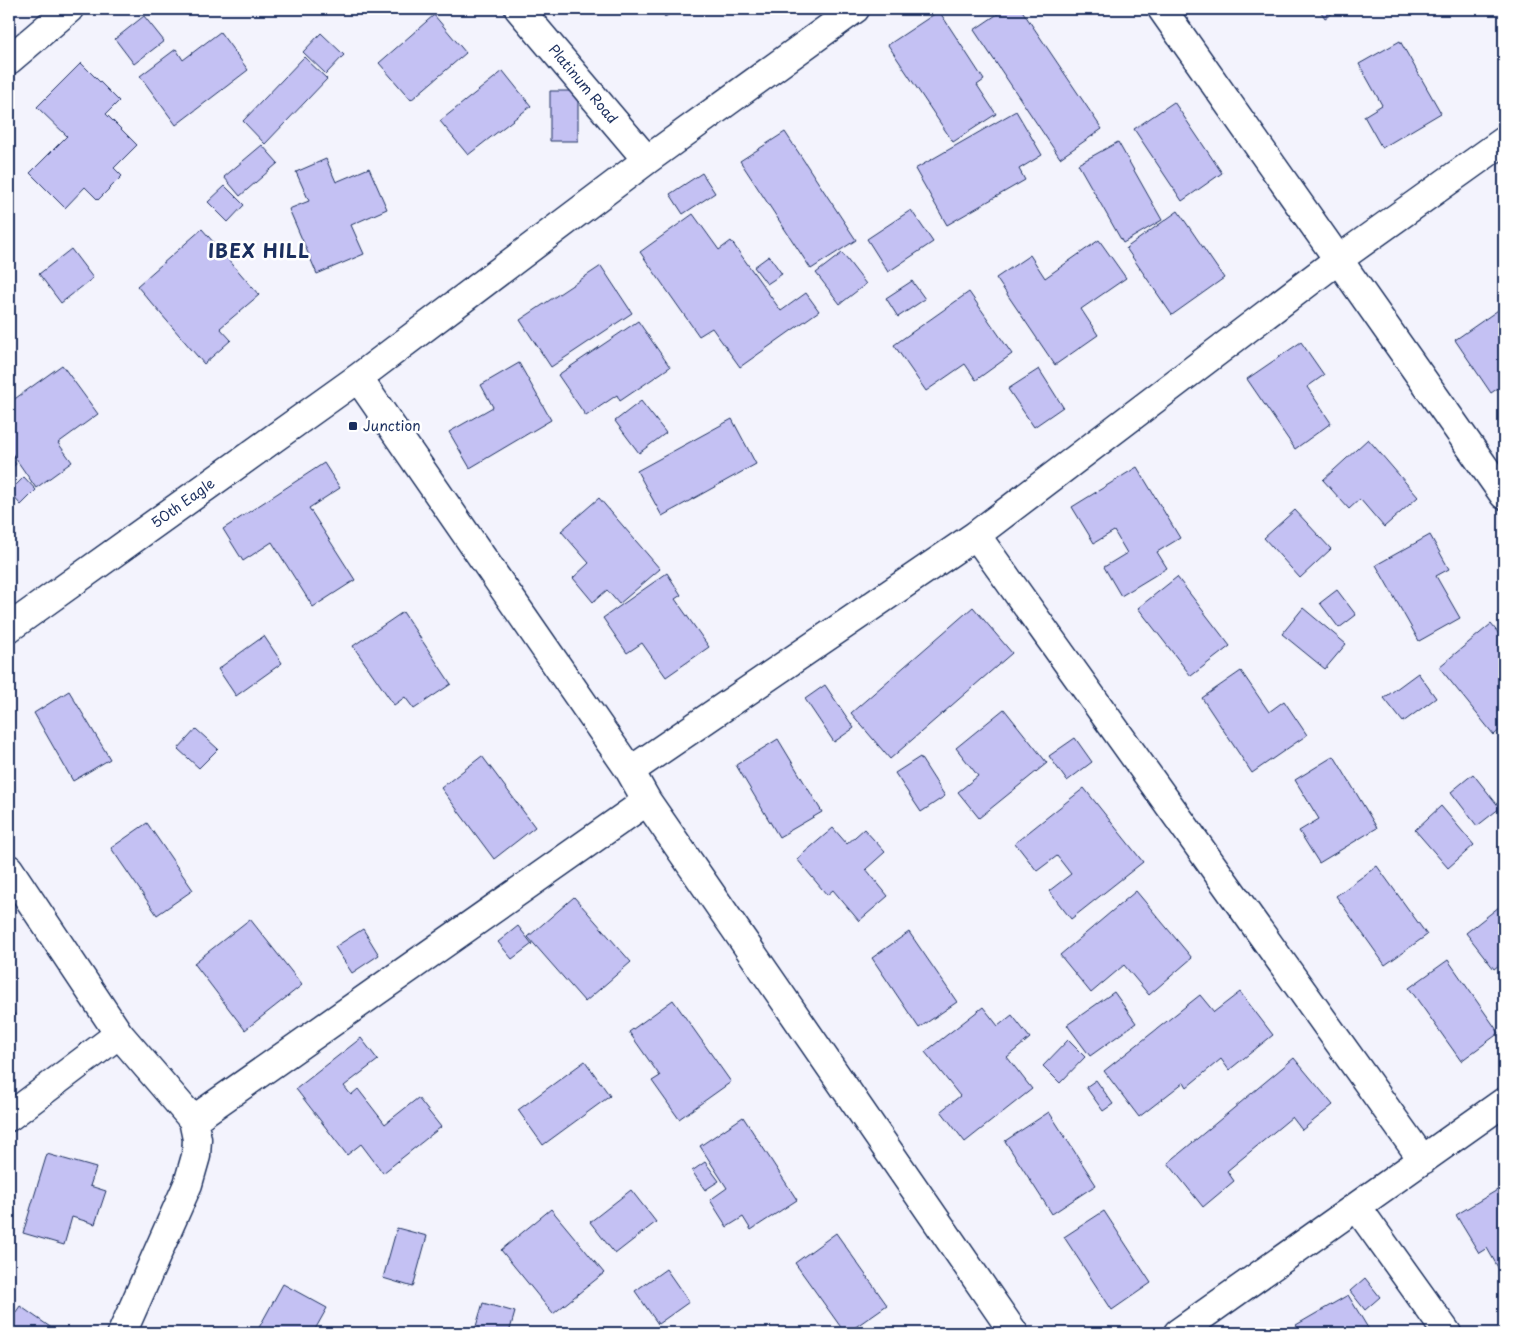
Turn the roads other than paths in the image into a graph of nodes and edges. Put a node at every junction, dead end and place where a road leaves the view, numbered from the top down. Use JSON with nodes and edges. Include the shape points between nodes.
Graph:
{"nodes":[{"id":1,"x":69,"y":9,"type":"edge"},
{"id":2,"x":519,"y":9,"type":"edge"},
{"id":3,"x":855,"y":9,"type":"edge"},
{"id":4,"x":1162,"y":9,"type":"edge"},
{"id":5,"x":9,"y":60,"type":"edge"},
{"id":6,"x":1504,"y":141,"type":"edge"},
{"id":7,"x":648,"y":160,"type":"junction"},
{"id":8,"x":1339,"y":259,"type":"junction"},
{"id":9,"x":358,"y":378,"type":"junction"},
{"id":10,"x":1504,"y":495,"type":"edge"},
{"id":11,"x":976,"y":535,"type":"junction"},
{"id":12,"x":9,"y":628,"type":"edge"},
{"id":13,"x":630,"y":771,"type":"junction"},
{"id":14,"x":647,"y":802,"type":"junction"},
{"id":15,"x":9,"y":869,"type":"edge"},
{"id":16,"x":119,"y":1034,"type":"junction"},
{"id":17,"x":1504,"y":1102,"type":"edge"},
{"id":18,"x":9,"y":1116,"type":"edge"},
{"id":19,"x":193,"y":1120,"type":"junction"},
{"id":20,"x":1423,"y":1160,"type":"junction"},
{"id":21,"x":1357,"y":1207,"type":"junction"},
{"id":22,"x":122,"y":1333,"type":"edge"},
{"id":23,"x":1014,"y":1333,"type":"edge"},
{"id":24,"x":1178,"y":1333,"type":"edge"},
{"id":25,"x":1447,"y":1333,"type":"edge"}],
"edges":[{"from":1,"to":5,"type":"street"},
{"from":2,"to":7,"type":"street","name":"Platinum Road"},
{"from":3,"to":7,"type":"street","name":"50th Eagle"},
{"from":4,"to":8,"type":"street"},
{"from":6,"to":8,"type":"street"},
{"from":7,"to":9,"type":"street","name":"50th Eagle"},
{"from":8,"to":10,"type":"street"},
{"from":8,"to":11,"type":"street"},
{"from":9,"to":12,"type":"street","name":"50th Eagle"},
{"from":9,"to":13,"type":"street"},
{"from":11,"to":13,"type":"street"},
{"from":11,"to":20,"type":"street"},
{"from":13,"to":14,"type":"street"},
{"from":14,"to":19,"type":"street"},
{"from":14,"to":23,"type":"street"},
{"from":15,"to":16,"type":"street"},
{"from":16,"to":18,"type":"street"},
{"from":16,"to":19,"type":"street"},
{"from":17,"to":20,"type":"street"},
{"from":19,"to":22,"type":"street","via":[[196,1156],[188,1184]]},
{"from":20,"to":21,"type":"street"},
{"from":21,"to":24,"type":"street"},
{"from":21,"to":25,"type":"street"}]}
